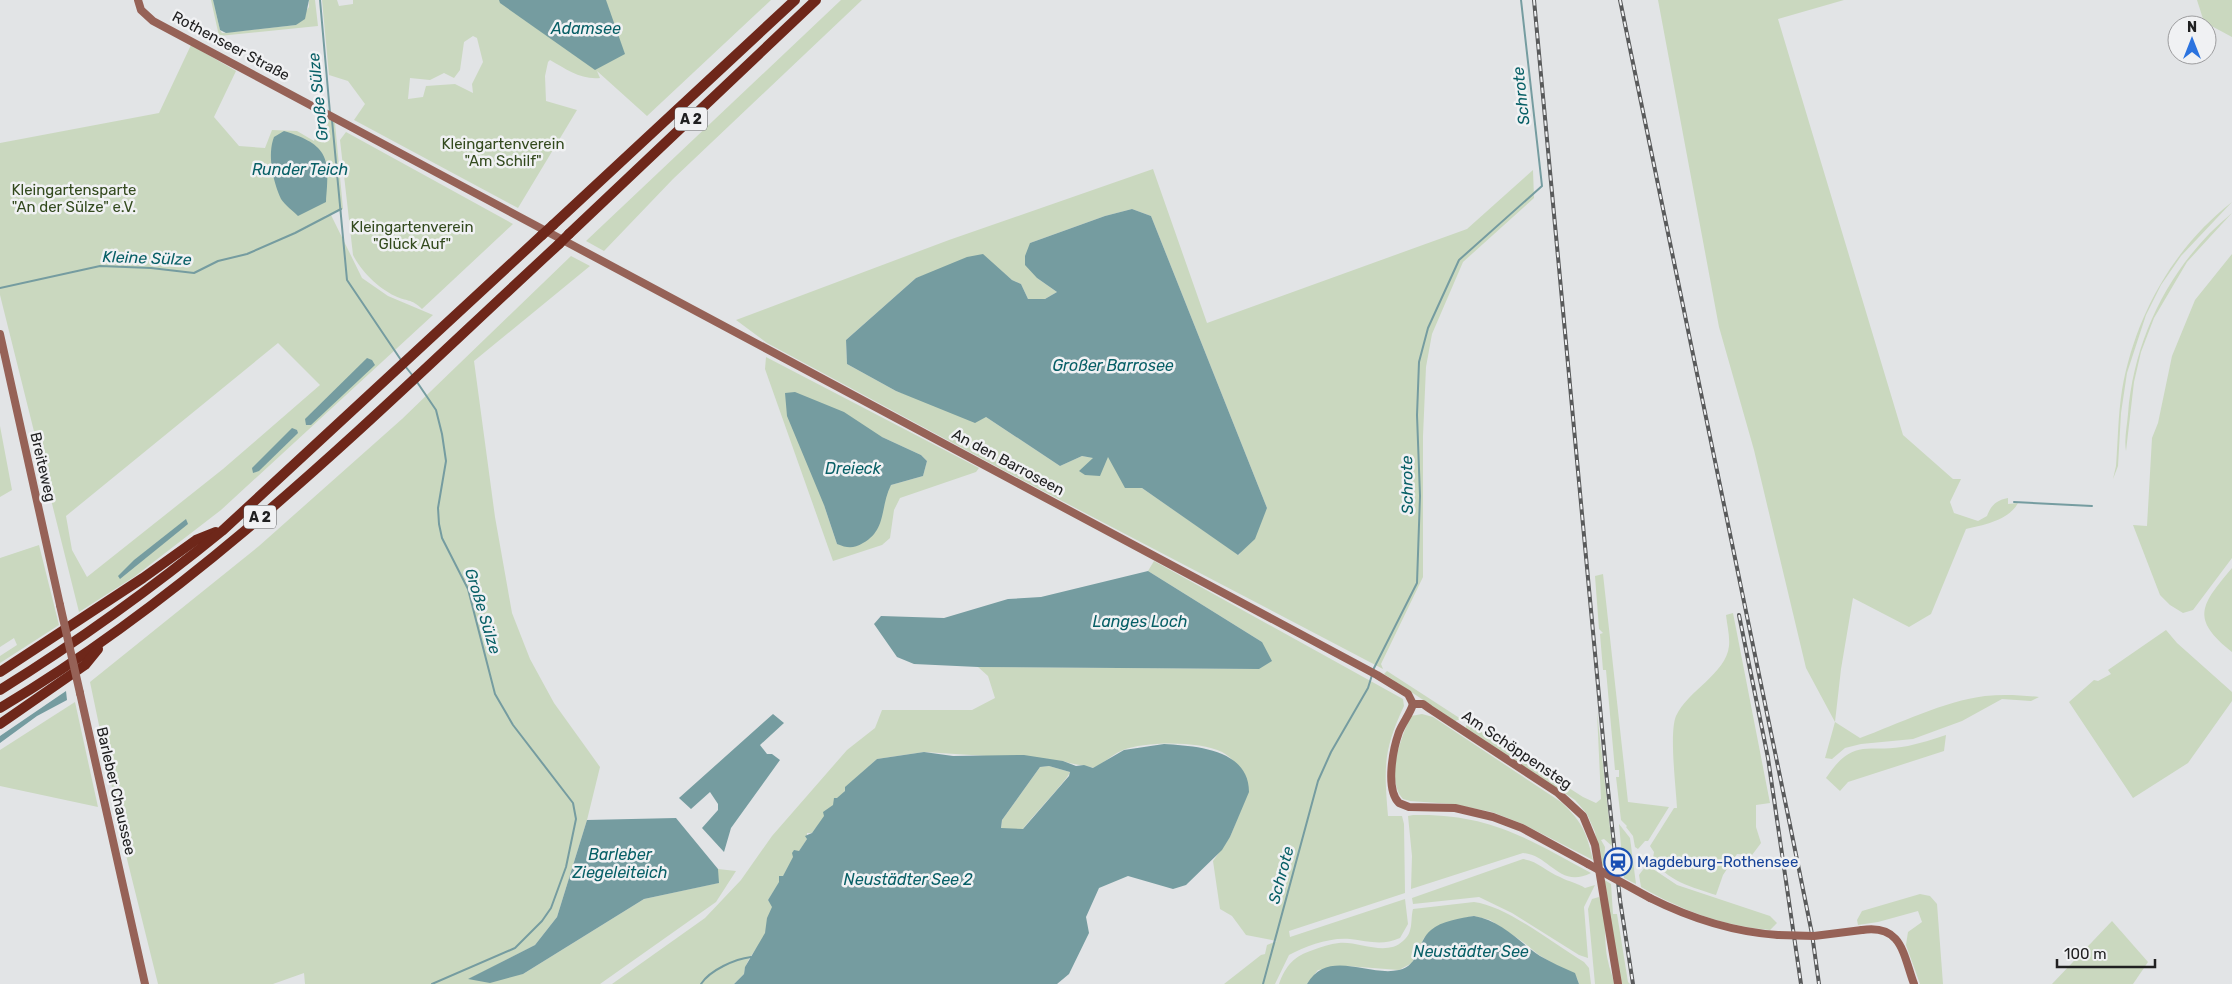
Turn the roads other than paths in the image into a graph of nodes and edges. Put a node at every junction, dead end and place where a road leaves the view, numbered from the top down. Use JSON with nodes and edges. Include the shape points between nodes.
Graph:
{"nodes":[{"id":1,"x":138,"y":0,"type":"edge"},
{"id":2,"x":795,"y":0,"type":"edge"},
{"id":3,"x":816,"y":0,"type":"edge"},
{"id":4,"x":584,"y":251,"type":"joint"},
{"id":5,"x":0,"y":334,"type":"edge"},
{"id":6,"x":222,"y":530,"type":"junction"},
{"id":7,"x":60,"y":605,"type":"joint"},
{"id":8,"x":109,"y":636,"type":"junction"},
{"id":9,"x":0,"y":672,"type":"edge"},
{"id":10,"x":0,"y":690,"type":"edge"},
{"id":11,"x":1413,"y":704,"type":"junction"},
{"id":12,"x":0,"y":708,"type":"edge"},
{"id":13,"x":0,"y":724,"type":"edge"},
{"id":14,"x":145,"y":984,"type":"edge"},
{"id":15,"x":1618,"y":984,"type":"edge"},
{"id":16,"x":1914,"y":984,"type":"edge"}],
"edges":[{"from":1,"to":4,"type":"street","name":"Rothenseer Straße","via":[[141,10],[153,21]]},
{"from":2,"to":6,"type":"highway","number":"A 2","bridge":true},
{"from":3,"to":8,"type":"highway","number":"A 2","bridge":true,"via":[[559,244],[244,532]]},
{"from":4,"to":11,"type":"street","name":"An den Barroseen","via":[[1377,675],[1408,694]]},
{"from":5,"to":7,"type":"street","name":"Breiteweg"},
{"from":6,"to":9,"type":"highway","via":[[196,540]]},
{"from":6,"to":10,"type":"highway","number":"A 2","via":[[82,637]]},
{"from":7,"to":14,"type":"street","name":"Barleber Chaussee","bridge":true},
{"from":8,"to":12,"type":"highway","number":"A 2"},
{"from":8,"to":13,"type":"highway","via":[[85,665]]},
{"from":11,"to":15,"type":"street","name":"Am Schöppensteg","via":[[1423,704],[1458,727],[1558,793],[1583,816],[1596,845]]},
{"from":11,"to":16,"type":"street","bridge":true,"via":[[1393,753],[1392,787],[1398,802],[1409,807],[1455,808],[1494,817],[1522,828],[1650,898],[1707,922],[1778,935],[1814,936],[1881,929],[1896,937]]}]}
